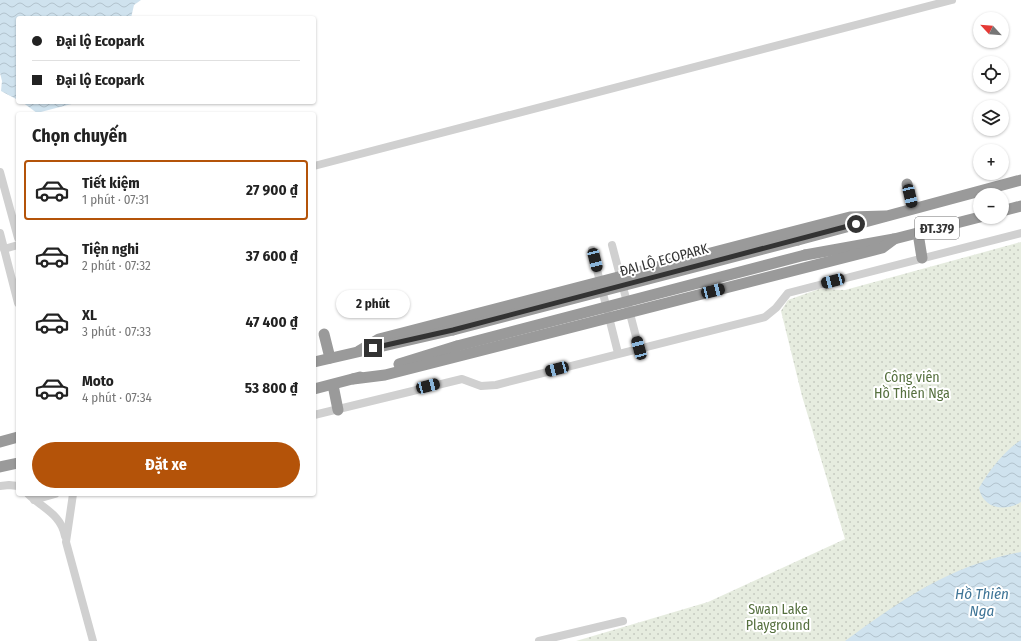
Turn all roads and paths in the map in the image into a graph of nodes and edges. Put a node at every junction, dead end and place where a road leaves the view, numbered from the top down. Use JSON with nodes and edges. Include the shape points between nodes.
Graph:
{"nodes":[{"id":1,"x":952,"y":0,"type":"edge"},
{"id":2,"x":316,"y":165,"type":"edge"},
{"id":3,"x":0,"y":172,"type":"edge"},
{"id":4,"x":1021,"y":180,"type":"edge"},
{"id":5,"x":907,"y":184,"type":"dead end"},
{"id":6,"x":1021,"y":206,"type":"edge"},
{"id":7,"x":913,"y":208,"type":"junction"},
{"id":8,"x":1009,"y":209,"type":"edge"},
{"id":9,"x":885,"y":216,"type":"junction"},
{"id":10,"x":973,"y":219,"type":"edge"},
{"id":11,"x":16,"y":231,"type":"edge"},
{"id":12,"x":0,"y":233,"type":"edge"},
{"id":13,"x":918,"y":233,"type":"junction"},
{"id":14,"x":1021,"y":234,"type":"edge"},
{"id":15,"x":894,"y":239,"type":"junction"},
{"id":16,"x":16,"y":245,"type":"edge"},
{"id":17,"x":612,"y":245,"type":"dead end"},
{"id":18,"x":4,"y":249,"type":"junction"},
{"id":19,"x":592,"y":250,"type":"dead end"},
{"id":20,"x":922,"y":258,"type":"junction"},
{"id":21,"x":620,"y":277,"type":"junction"},
{"id":22,"x":600,"y":282,"type":"junction"},
{"id":23,"x":16,"y":295,"type":"edge"},
{"id":24,"x":630,"y":312,"type":"junction"},
{"id":25,"x":609,"y":317,"type":"junction"},
{"id":26,"x":324,"y":334,"type":"dead end"},
{"id":27,"x":639,"y":348,"type":"junction"},
{"id":28,"x":359,"y":351,"type":"junction"},
{"id":29,"x":618,"y":353,"type":"junction"},
{"id":30,"x":330,"y":358,"type":"junction"},
{"id":31,"x":316,"y":362,"type":"edge"},
{"id":32,"x":353,"y":379,"type":"junction"},
{"id":33,"x":333,"y":384,"type":"junction"},
{"id":34,"x":316,"y":388,"type":"edge"},
{"id":35,"x":338,"y":410,"type":"junction"},
{"id":36,"x":316,"y":415,"type":"edge"},
{"id":37,"x":16,"y":438,"type":"edge"},
{"id":38,"x":0,"y":442,"type":"edge"},
{"id":39,"x":16,"y":464,"type":"edge"},
{"id":40,"x":0,"y":468,"type":"edge"},
{"id":41,"x":0,"y":486,"type":"edge"},
{"id":42,"x":16,"y":486,"type":"edge"},
{"id":43,"x":73,"y":496,"type":"edge"},
{"id":44,"x":31,"y":497,"type":"edge"},
{"id":45,"x":66,"y":542,"type":"junction"},
{"id":46,"x":623,"y":621,"type":"dead end"},
{"id":47,"x":93,"y":641,"type":"edge"},
{"id":48,"x":539,"y":641,"type":"edge"}],
"edges":[{"from":1,"to":2,"type":"street"},
{"from":3,"to":11,"type":"street"},
{"from":4,"to":7,"type":"highway","name":"ĐẠI LỘ ECOPARK","number":"ĐT.379"},
{"from":5,"to":7,"type":"highway"},
{"from":6,"to":8,"type":"highway"},
{"from":7,"to":9,"type":"highway","name":"ĐẠI LỘ ECOPARK","number":"ĐT.379"},
{"from":9,"to":21,"type":"highway","via":[[850,217]]},
{"from":9,"to":28,"type":"highway","name":"ĐẠI LỘ ECOPARK","number":"ĐT.379","bridge":true,"via":[[453,330]]},
{"from":10,"to":13,"type":"highway","number":"ĐT.379"},
{"from":12,"to":18,"type":"street"},
{"from":13,"to":15,"type":"highway","number":"ĐT.379"},
{"from":13,"to":20,"type":"highway"},
{"from":14,"to":20,"type":"street"},
{"from":15,"to":24,"type":"highway","via":[[882,248]]},
{"from":15,"to":32,"type":"highway","number":"ĐT.379","bridge":true,"via":[[806,255],[458,346]]},
{"from":16,"to":18,"type":"street"},
{"from":17,"to":21,"type":"street"},
{"from":18,"to":23,"type":"street"},
{"from":19,"to":22,"type":"street"},
{"from":20,"to":27,"type":"street","via":[[788,293],[765,317]]},
{"from":21,"to":22,"type":"highway"},
{"from":21,"to":24,"type":"street"},
{"from":22,"to":25,"type":"street"},
{"from":22,"to":28,"type":"highway","via":[[379,339]]},
{"from":24,"to":25,"type":"highway"},
{"from":24,"to":27,"type":"street"},
{"from":25,"to":29,"type":"street"},
{"from":25,"to":32,"type":"highway","via":[[385,375]]},
{"from":26,"to":30,"type":"highway"},
{"from":27,"to":29,"type":"street"},
{"from":28,"to":30,"type":"highway","name":"ĐẠI LỘ ECOPARK","number":"ĐT.379"},
{"from":29,"to":35,"type":"street","via":[[496,385],[481,386],[462,379]]},
{"from":30,"to":31,"type":"highway","name":"ĐẠI LỘ ECOPARK","number":"ĐT.379"},
{"from":32,"to":33,"type":"highway","number":"ĐT.379"},
{"from":33,"to":34,"type":"highway","number":"ĐT.379"},
{"from":33,"to":35,"type":"highway"},
{"from":35,"to":36,"type":"street"},
{"from":37,"to":38,"type":"highway"},
{"from":39,"to":40,"type":"highway"},
{"from":41,"to":42,"type":"street"},
{"from":43,"to":45,"type":"street"},
{"from":44,"to":45,"type":"street","via":[[59,520]]},
{"from":45,"to":47,"type":"street"},
{"from":46,"to":48,"type":"street"}]}
